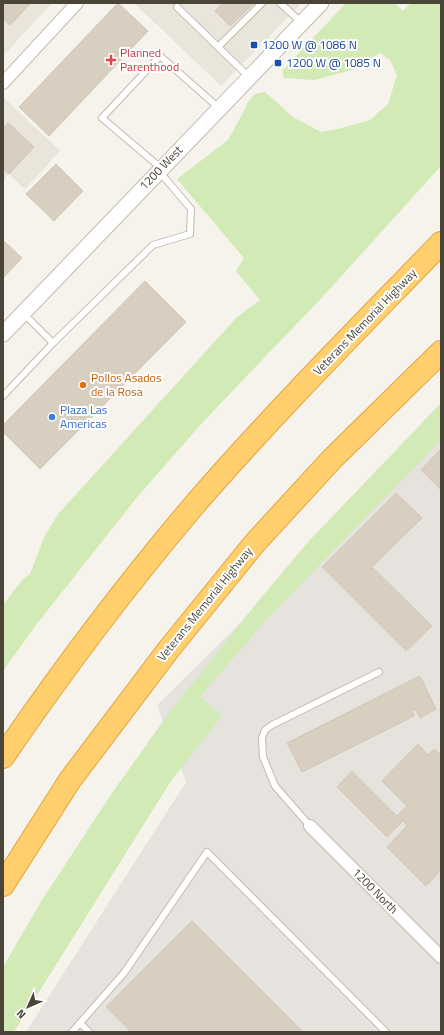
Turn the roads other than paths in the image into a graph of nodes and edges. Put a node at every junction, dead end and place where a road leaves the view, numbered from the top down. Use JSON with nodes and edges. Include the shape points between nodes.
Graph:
{"nodes":[{"id":1,"x":77,"y":3,"type":"edge"},
{"id":2,"x":262,"y":3,"type":"edge"},
{"id":3,"x":280,"y":3,"type":"edge"},
{"id":4,"x":321,"y":3,"type":"edge"},
{"id":5,"x":176,"y":7,"type":"dead end"},
{"id":6,"x":302,"y":23,"type":"junction"},
{"id":7,"x":218,"y":47,"type":"junction"},
{"id":8,"x":249,"y":77,"type":"junction"},
{"id":9,"x":3,"y":83,"type":"edge"},
{"id":10,"x":220,"y":108,"type":"junction"},
{"id":11,"x":160,"y":169,"type":"junction"},
{"id":12,"x":441,"y":243,"type":"edge"},
{"id":13,"x":22,"y":313,"type":"junction"},
{"id":14,"x":3,"y":334,"type":"edge"},
{"id":15,"x":53,"y":343,"type":"junction"},
{"id":16,"x":441,"y":352,"type":"edge"},
{"id":17,"x":3,"y":396,"type":"edge"},
{"id":18,"x":379,"y":672,"type":"dead end"},
{"id":19,"x":3,"y":757,"type":"edge"},
{"id":20,"x":310,"y":826,"type":"joint"},
{"id":21,"x":3,"y":885,"type":"edge"},
{"id":22,"x":441,"y":957,"type":"edge"},
{"id":23,"x":80,"y":1023,"type":"junction"},
{"id":24,"x":72,"y":1032,"type":"edge"},
{"id":25,"x":89,"y":1032,"type":"edge"},
{"id":26,"x":386,"y":1032,"type":"edge"}],
"edges":[{"from":1,"to":9,"type":"street"},
{"from":2,"to":7,"type":"lane"},
{"from":3,"to":6,"type":"lane"},
{"from":4,"to":6,"type":"street","name":"1200 West"},
{"from":5,"to":7,"type":"lane"},
{"from":6,"to":8,"type":"street","name":"1200 West"},
{"from":7,"to":8,"type":"lane"},
{"from":8,"to":10,"type":"street","name":"1200 West"},
{"from":10,"to":11,"type":"street","name":"1200 West"},
{"from":10,"to":11,"type":"lane","via":[[160,56],[102,118]]},
{"from":11,"to":13,"type":"street","name":"1200 West"},
{"from":11,"to":15,"type":"lane","via":[[191,209],[190,234],[153,245]]},
{"from":12,"to":19,"type":"highway","name":"Veterans Memorial Highway","via":[[328,360],[197,502],[91,633]]},
{"from":13,"to":14,"type":"street","name":"1200 West"},
{"from":13,"to":15,"type":"lane"},
{"from":15,"to":17,"type":"lane"},
{"from":16,"to":21,"type":"highway","name":"Veterans Memorial Highway","via":[[332,459],[254,544],[164,655],[70,780]]},
{"from":18,"to":20,"type":"lane","via":[[272,725],[263,734],[263,757],[275,786]]},
{"from":20,"to":22,"type":"street","name":"1200 North"},
{"from":23,"to":24,"type":"lane"},
{"from":23,"to":25,"type":"lane"},
{"from":23,"to":26,"type":"lane","via":[[124,973],[207,852]]}]}
